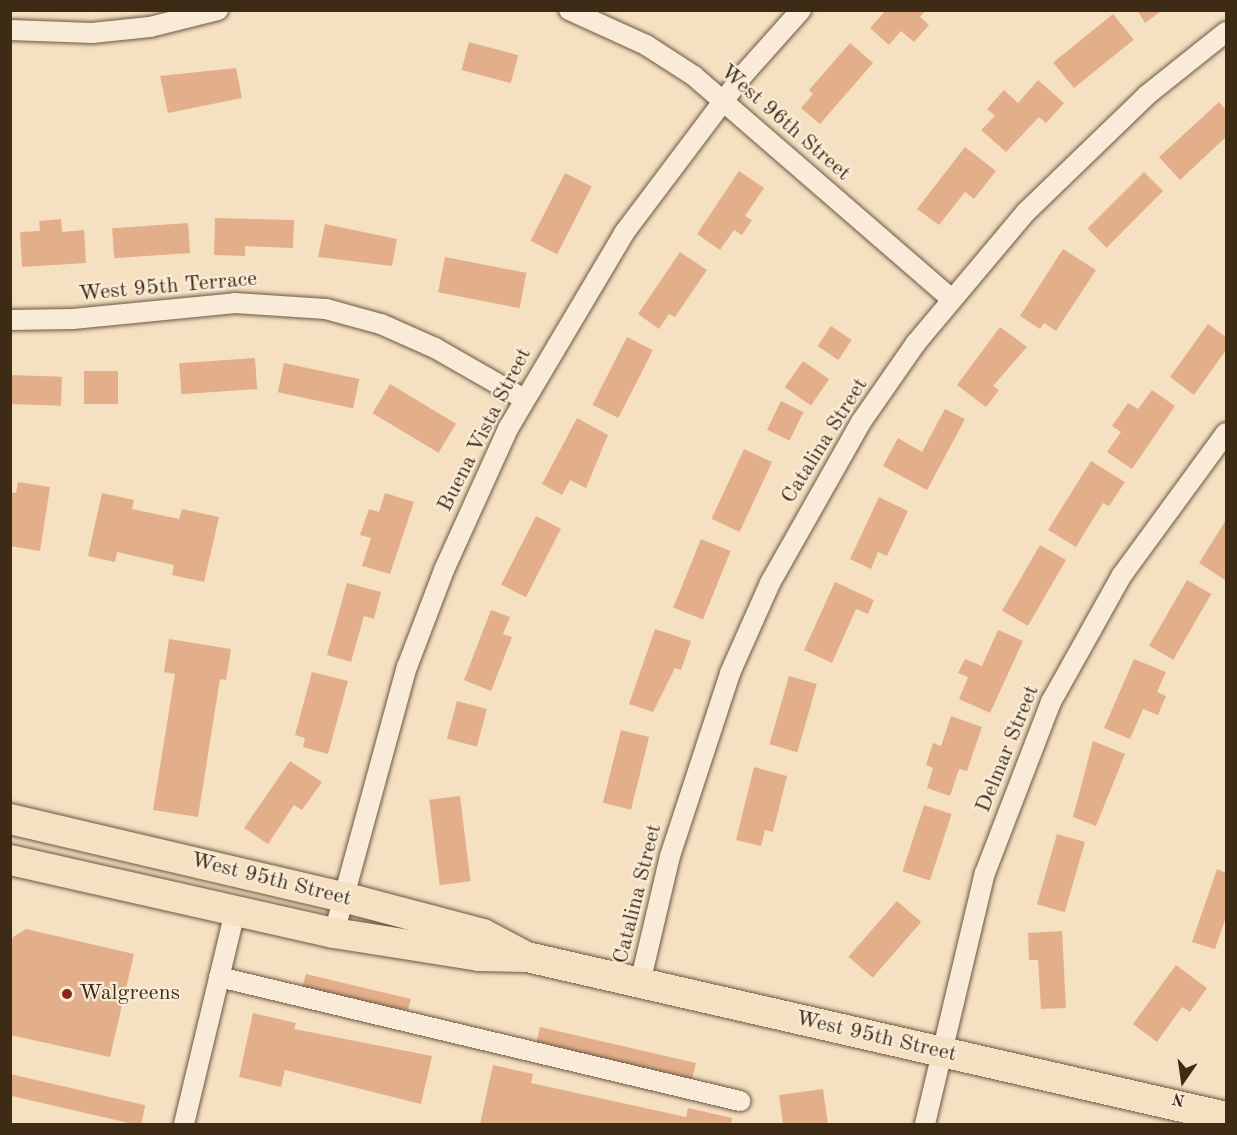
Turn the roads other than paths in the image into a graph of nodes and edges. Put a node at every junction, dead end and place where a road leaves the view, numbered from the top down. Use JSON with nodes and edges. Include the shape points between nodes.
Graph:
{"nodes":[{"id":1,"x":218,"y":10,"type":"edge"},
{"id":2,"x":569,"y":10,"type":"edge"},
{"id":3,"x":801,"y":10,"type":"edge"},
{"id":4,"x":10,"y":30,"type":"edge"},
{"id":5,"x":1227,"y":32,"type":"edge"},
{"id":6,"x":723,"y":100,"type":"junction"},
{"id":7,"x":951,"y":299,"type":"junction"},
{"id":8,"x":10,"y":320,"type":"edge"},
{"id":9,"x":524,"y":399,"type":"junction"},
{"id":10,"x":1227,"y":433,"type":"edge"},
{"id":11,"x":10,"y":819,"type":"edge"},
{"id":12,"x":10,"y":860,"type":"edge"},
{"id":13,"x":343,"y":897,"type":"junction"},
{"id":14,"x":235,"y":911,"type":"junction"},
{"id":15,"x":334,"y":933,"type":"junction"},
{"id":16,"x":527,"y":957,"type":"junction"},
{"id":17,"x":219,"y":977,"type":"junction"},
{"id":18,"x":640,"y":983,"type":"junction"},
{"id":19,"x":941,"y":1052,"type":"junction"},
{"id":20,"x":740,"y":1101,"type":"dead end"},
{"id":21,"x":1226,"y":1112,"type":"edge"},
{"id":22,"x":184,"y":1125,"type":"edge"},
{"id":23,"x":925,"y":1125,"type":"edge"}],
"edges":[{"from":1,"to":4,"type":"street","via":[[150,27],[92,33]]},
{"from":2,"to":6,"type":"street","name":"West 96th Street","via":[[646,45]]},
{"from":3,"to":6,"type":"street","name":"Buena Vista Street"},
{"from":5,"to":7,"type":"street","name":"Catalina Street","via":[[1081,156]]},
{"from":6,"to":7,"type":"street","name":"West 96th Street"},
{"from":6,"to":9,"type":"street","name":"Buena Vista Street","via":[[618,242]]},
{"from":7,"to":18,"type":"street","name":"Catalina Street","via":[[861,422],[766,593],[698,763]]},
{"from":8,"to":9,"type":"street","name":"West 95th Terrace","via":[[73,320],[234,303],[326,309],[381,324],[435,348]]},
{"from":9,"to":13,"type":"street","name":"Buena Vista Street","via":[[466,517],[407,667]]},
{"from":10,"to":19,"type":"street","name":"Delmar Street","via":[[1122,575],[1051,702],[986,873]]},
{"from":11,"to":13,"type":"main road","name":"West 95th Street"},
{"from":12,"to":14,"type":"main road","name":"West 95th Street"},
{"from":13,"to":15,"type":"street","name":"Buena Vista Street"},
{"from":13,"to":16,"type":"main road","name":"West 95th Street","via":[[483,934]]},
{"from":14,"to":15,"type":"main road","name":"West 95th Street"},
{"from":14,"to":17,"type":"street"},
{"from":15,"to":16,"type":"main road","name":"West 95th Street","via":[[479,956]]},
{"from":16,"to":18,"type":"main road","name":"West 95th Street"},
{"from":17,"to":20,"type":"street"},
{"from":17,"to":22,"type":"street"},
{"from":18,"to":19,"type":"main road","name":"West 95th Street"},
{"from":19,"to":21,"type":"main road","name":"West 95th Street"},
{"from":19,"to":23,"type":"street","name":"Delmar Street"}]}
